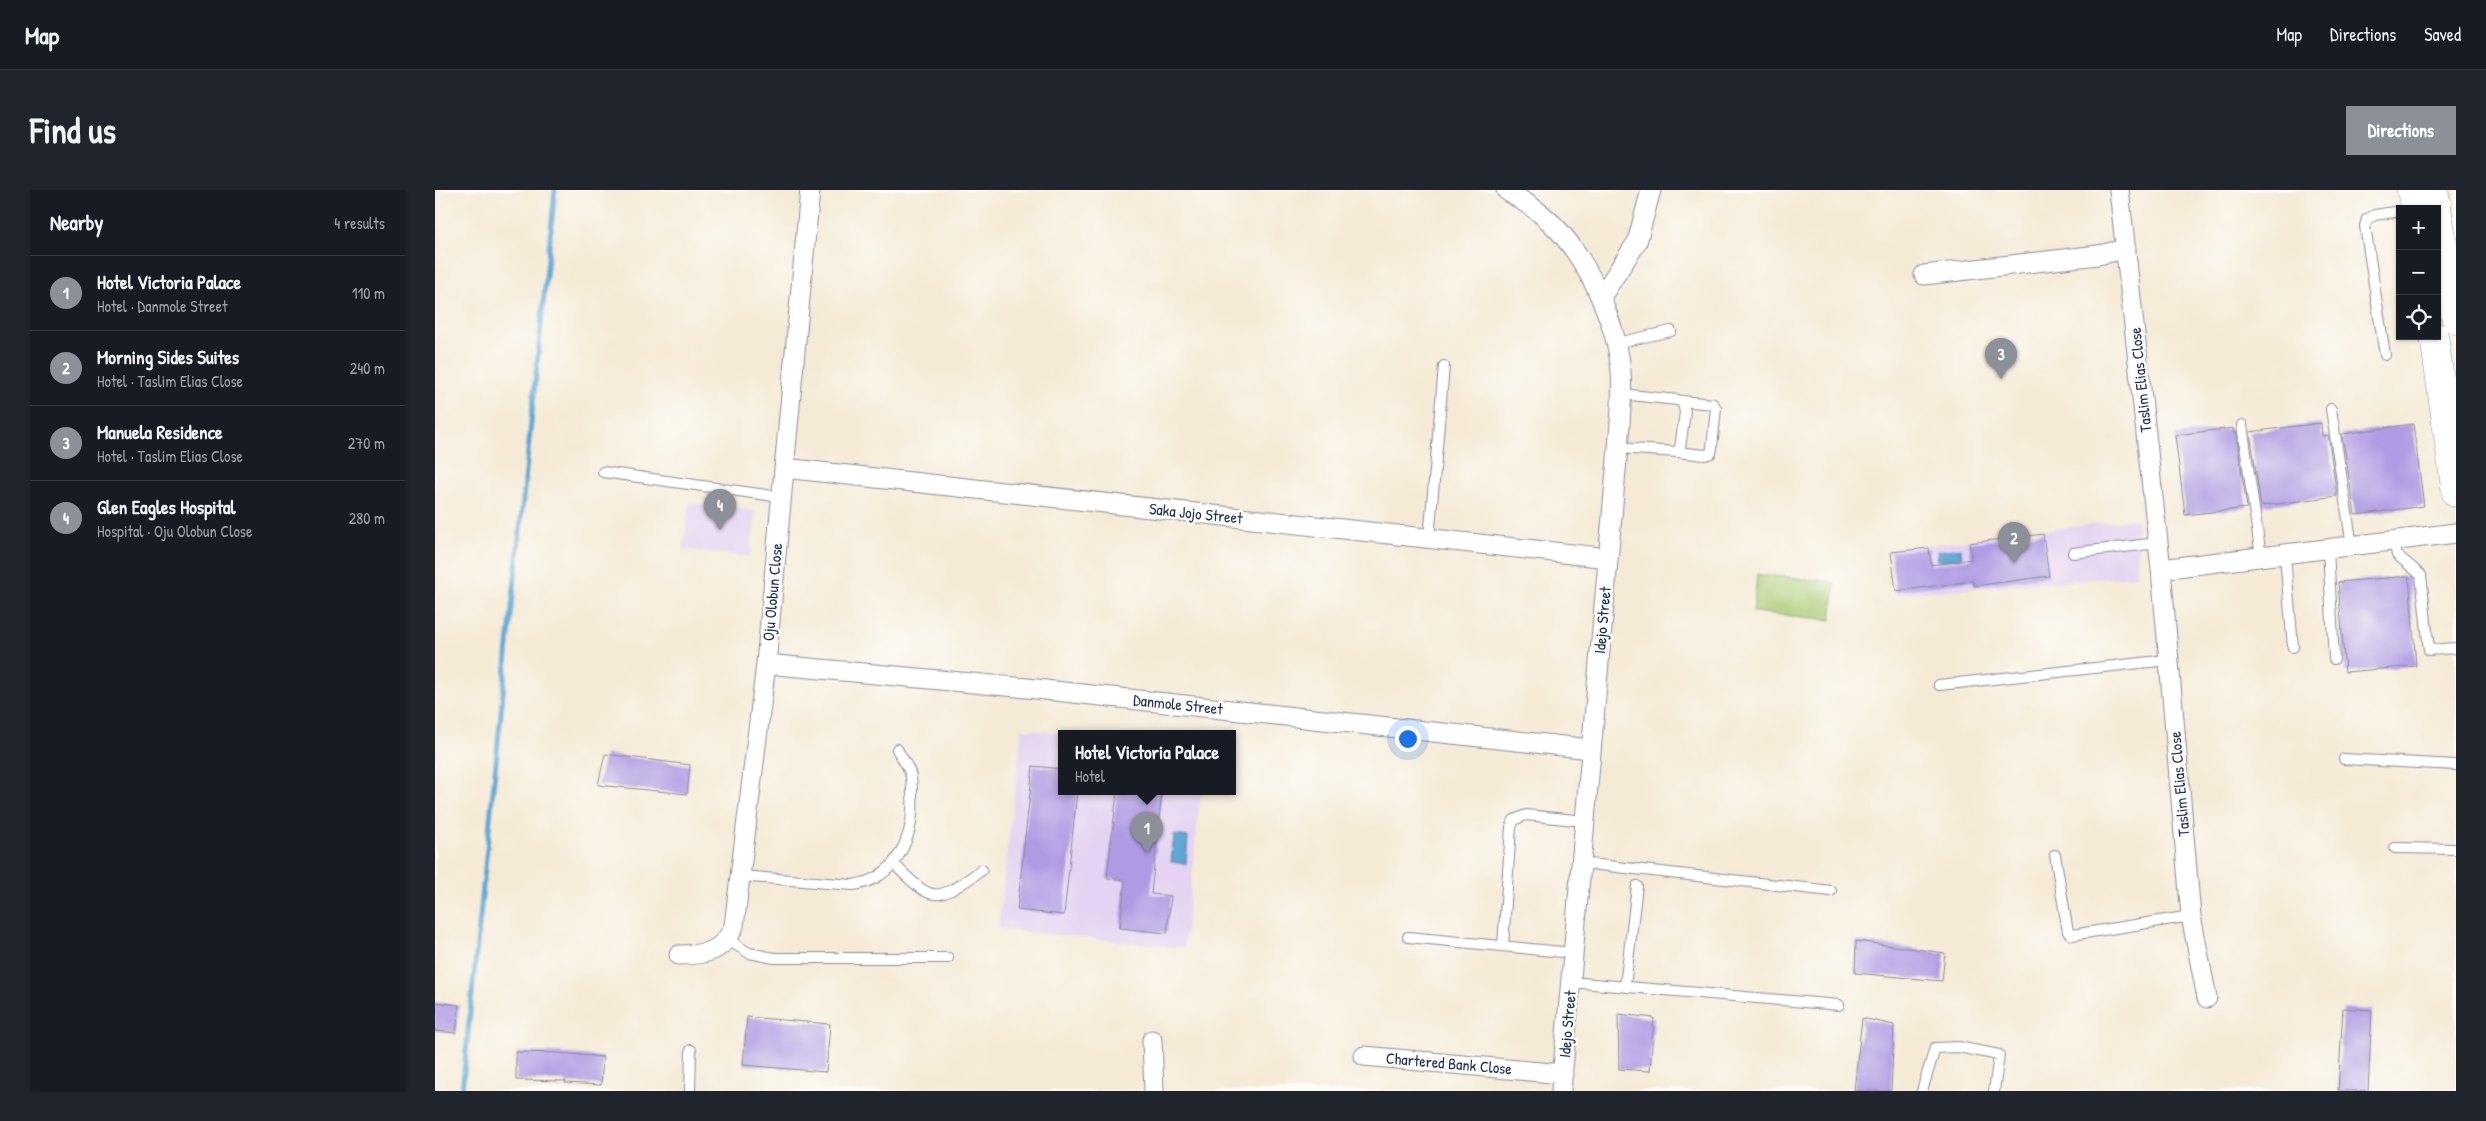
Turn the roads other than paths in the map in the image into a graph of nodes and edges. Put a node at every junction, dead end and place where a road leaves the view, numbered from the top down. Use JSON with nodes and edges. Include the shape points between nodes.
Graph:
{"nodes":[{"id":1,"x":810,"y":190,"type":"edge"},
{"id":2,"x":1506,"y":190,"type":"edge"},
{"id":3,"x":1651,"y":190,"type":"edge"},
{"id":4,"x":2119,"y":190,"type":"edge"},
{"id":5,"x":2411,"y":190,"type":"edge"},
{"id":6,"x":2434,"y":190,"type":"edge"},
{"id":7,"x":2414,"y":205,"type":"edge"},
{"id":8,"x":2396,"y":212,"type":"edge"},
{"id":9,"x":2126,"y":249,"type":"junction"},
{"id":10,"x":1923,"y":275,"type":"dead end"},
{"id":11,"x":1601,"y":297,"type":"junction"},
{"id":12,"x":2456,"y":320,"type":"edge"},
{"id":13,"x":1671,"y":331,"type":"dead end"},
{"id":14,"x":2435,"y":340,"type":"edge"},
{"id":15,"x":1617,"y":344,"type":"junction"},
{"id":16,"x":2385,"y":355,"type":"dead end"},
{"id":17,"x":1443,"y":366,"type":"dead end"},
{"id":18,"x":1621,"y":394,"type":"junction"},
{"id":19,"x":1683,"y":401,"type":"junction"},
{"id":20,"x":2331,"y":409,"type":"dead end"},
{"id":21,"x":2243,"y":425,"type":"dead end"},
{"id":22,"x":1618,"y":448,"type":"junction"},
{"id":23,"x":1677,"y":452,"type":"junction"},
{"id":24,"x":784,"y":468,"type":"junction"},
{"id":25,"x":603,"y":472,"type":"dead end"},
{"id":26,"x":2456,"y":493,"type":"edge"},
{"id":27,"x":781,"y":497,"type":"junction"},
{"id":28,"x":2456,"y":534,"type":"edge"},
{"id":29,"x":1429,"y":539,"type":"junction"},
{"id":30,"x":2394,"y":541,"type":"junction"},
{"id":31,"x":2158,"y":543,"type":"junction"},
{"id":32,"x":2352,"y":546,"type":"junction"},
{"id":33,"x":2328,"y":549,"type":"junction"},
{"id":34,"x":2073,"y":553,"type":"dead end"},
{"id":35,"x":2285,"y":556,"type":"junction"},
{"id":36,"x":2261,"y":557,"type":"junction"},
{"id":37,"x":1608,"y":558,"type":"junction"},
{"id":38,"x":2161,"y":569,"type":"junction"},
{"id":39,"x":2293,"y":647,"type":"dead end"},
{"id":40,"x":2456,"y":648,"type":"edge"},
{"id":41,"x":2334,"y":659,"type":"dead end"},
{"id":42,"x":2169,"y":660,"type":"junction"},
{"id":43,"x":766,"y":664,"type":"junction"},
{"id":44,"x":1939,"y":685,"type":"dead end"},
{"id":45,"x":1591,"y":748,"type":"junction"},
{"id":46,"x":897,"y":749,"type":"dead end"},
{"id":47,"x":2344,"y":759,"type":"dead end"},
{"id":48,"x":2456,"y":765,"type":"edge"},
{"id":49,"x":1585,"y":821,"type":"junction"},
{"id":50,"x":2395,"y":848,"type":"dead end"},
{"id":51,"x":2456,"y":849,"type":"edge"},
{"id":52,"x":2055,"y":855,"type":"dead end"},
{"id":53,"x":1581,"y":863,"type":"junction"},
{"id":54,"x":894,"y":864,"type":"junction"},
{"id":55,"x":982,"y":870,"type":"dead end"},
{"id":56,"x":740,"y":876,"type":"junction"},
{"id":57,"x":1637,"y":886,"type":"dead end"},
{"id":58,"x":1831,"y":891,"type":"dead end"},
{"id":59,"x":2191,"y":916,"type":"junction"},
{"id":60,"x":1408,"y":937,"type":"dead end"},
{"id":61,"x":728,"y":940,"type":"junction"},
{"id":62,"x":1503,"y":946,"type":"junction"},
{"id":63,"x":1573,"y":953,"type":"junction"},
{"id":64,"x":679,"y":955,"type":"dead end"},
{"id":65,"x":948,"y":958,"type":"dead end"},
{"id":66,"x":1571,"y":982,"type":"junction"},
{"id":67,"x":1625,"y":986,"type":"junction"},
{"id":68,"x":2207,"y":998,"type":"dead end"},
{"id":69,"x":1839,"y":1005,"type":"dead end"},
{"id":70,"x":1152,"y":1040,"type":"dead end"},
{"id":71,"x":691,"y":1050,"type":"dead end"},
{"id":72,"x":1364,"y":1056,"type":"dead end"},
{"id":73,"x":1562,"y":1083,"type":"edge"},
{"id":74,"x":690,"y":1091,"type":"edge"},
{"id":75,"x":1153,"y":1091,"type":"edge"},
{"id":76,"x":1922,"y":1091,"type":"edge"},
{"id":77,"x":1994,"y":1091,"type":"edge"}],
"edges":[{"from":1,"to":24,"type":"street","name":"Oju Olobun Close"},
{"from":2,"to":11,"type":"street","name":"Idejo Street","via":[[1542,214],[1574,250]]},
{"from":3,"to":11,"type":"street","via":[[1637,242]]},
{"from":4,"to":9,"type":"street","name":"Taslim Elias Close"},
{"from":5,"to":7,"type":"highway"},
{"from":6,"to":12,"type":"highway"},
{"from":8,"to":16,"type":"lane","via":[[2375,215],[2367,219],[2365,226]]},
{"from":9,"to":10,"type":"street"},
{"from":9,"to":31,"type":"street","name":"Taslim Elias Close"},
{"from":11,"to":15,"type":"street","name":"Idejo Street"},
{"from":13,"to":15,"type":"lane"},
{"from":14,"to":26,"type":"highway"},
{"from":15,"to":18,"type":"street","name":"Idejo Street"},
{"from":17,"to":29,"type":"lane"},
{"from":18,"to":19,"type":"lane"},
{"from":18,"to":22,"type":"street","name":"Idejo Street"},
{"from":19,"to":23,"type":"lane","via":[[1685,412]]},
{"from":19,"to":23,"type":"lane","via":[[1713,404],[1713,448],[1705,455]]},
{"from":20,"to":32,"type":"lane"},
{"from":21,"to":36,"type":"lane"},
{"from":22,"to":23,"type":"lane"},
{"from":22,"to":37,"type":"street","name":"Idejo Street"},
{"from":24,"to":27,"type":"street","name":"Oju Olobun Close"},
{"from":24,"to":29,"type":"street","name":"Saka Jojo Street"},
{"from":25,"to":27,"type":"lane"},
{"from":27,"to":43,"type":"street","name":"Oju Olobun Close"},
{"from":28,"to":30,"type":"street"},
{"from":29,"to":37,"type":"street","name":"Saka Jojo Street"},
{"from":30,"to":32,"type":"street"},
{"from":30,"to":40,"type":"lane","via":[[2397,556],[2421,575],[2429,650]]},
{"from":31,"to":34,"type":"lane"},
{"from":31,"to":38,"type":"street","name":"Taslim Elias Close"},
{"from":32,"to":33,"type":"street"},
{"from":33,"to":35,"type":"street"},
{"from":33,"to":41,"type":"lane"},
{"from":35,"to":36,"type":"street"},
{"from":35,"to":39,"type":"lane"},
{"from":36,"to":38,"type":"street"},
{"from":37,"to":45,"type":"street","name":"Idejo Street"},
{"from":38,"to":42,"type":"street","name":"Taslim Elias Close"},
{"from":42,"to":44,"type":"lane"},
{"from":42,"to":59,"type":"street","name":"Taslim Elias Close"},
{"from":43,"to":45,"type":"street","name":"Danmole Street","via":[[1027,688]]},
{"from":43,"to":56,"type":"street","name":"Oju Olobun Close"},
{"from":45,"to":49,"type":"street","name":"Idejo Street"},
{"from":46,"to":54,"type":"lane","via":[[911,774],[913,802],[905,848]]},
{"from":47,"to":48,"type":"lane"},
{"from":49,"to":53,"type":"street","name":"Idejo Street"},
{"from":49,"to":62,"type":"lane","via":[[1526,816],[1514,820]]},
{"from":50,"to":51,"type":"lane"},
{"from":52,"to":59,"type":"lane","via":[[2068,932],[2072,934]]},
{"from":53,"to":58,"type":"lane"},
{"from":53,"to":63,"type":"street","name":"Idejo Street"},
{"from":54,"to":55,"type":"lane","via":[[921,890],[938,896],[950,892]]},
{"from":54,"to":56,"type":"lane","via":[[871,880],[853,884]]},
{"from":56,"to":61,"type":"street","name":"Oju Olobun Close","via":[[734,926]]},
{"from":57,"to":67,"type":"lane"},
{"from":59,"to":68,"type":"street","name":"Taslim Elias Close"},
{"from":60,"to":62,"type":"lane"},
{"from":61,"to":64,"type":"street","via":[[699,955]]},
{"from":61,"to":65,"type":"lane","via":[[749,953],[774,958]]},
{"from":62,"to":63,"type":"lane"},
{"from":63,"to":66,"type":"street","name":"Idejo Street"},
{"from":66,"to":67,"type":"lane"},
{"from":66,"to":73,"type":"street","name":"Idejo Street"},
{"from":67,"to":69,"type":"lane"},
{"from":70,"to":75,"type":"street"},
{"from":71,"to":74,"type":"lane"},
{"from":72,"to":73,"type":"street","name":"Chartered Bank Close"},
{"from":76,"to":77,"type":"lane","via":[[1935,1048],[1958,1047],[1999,1054]]}]}
